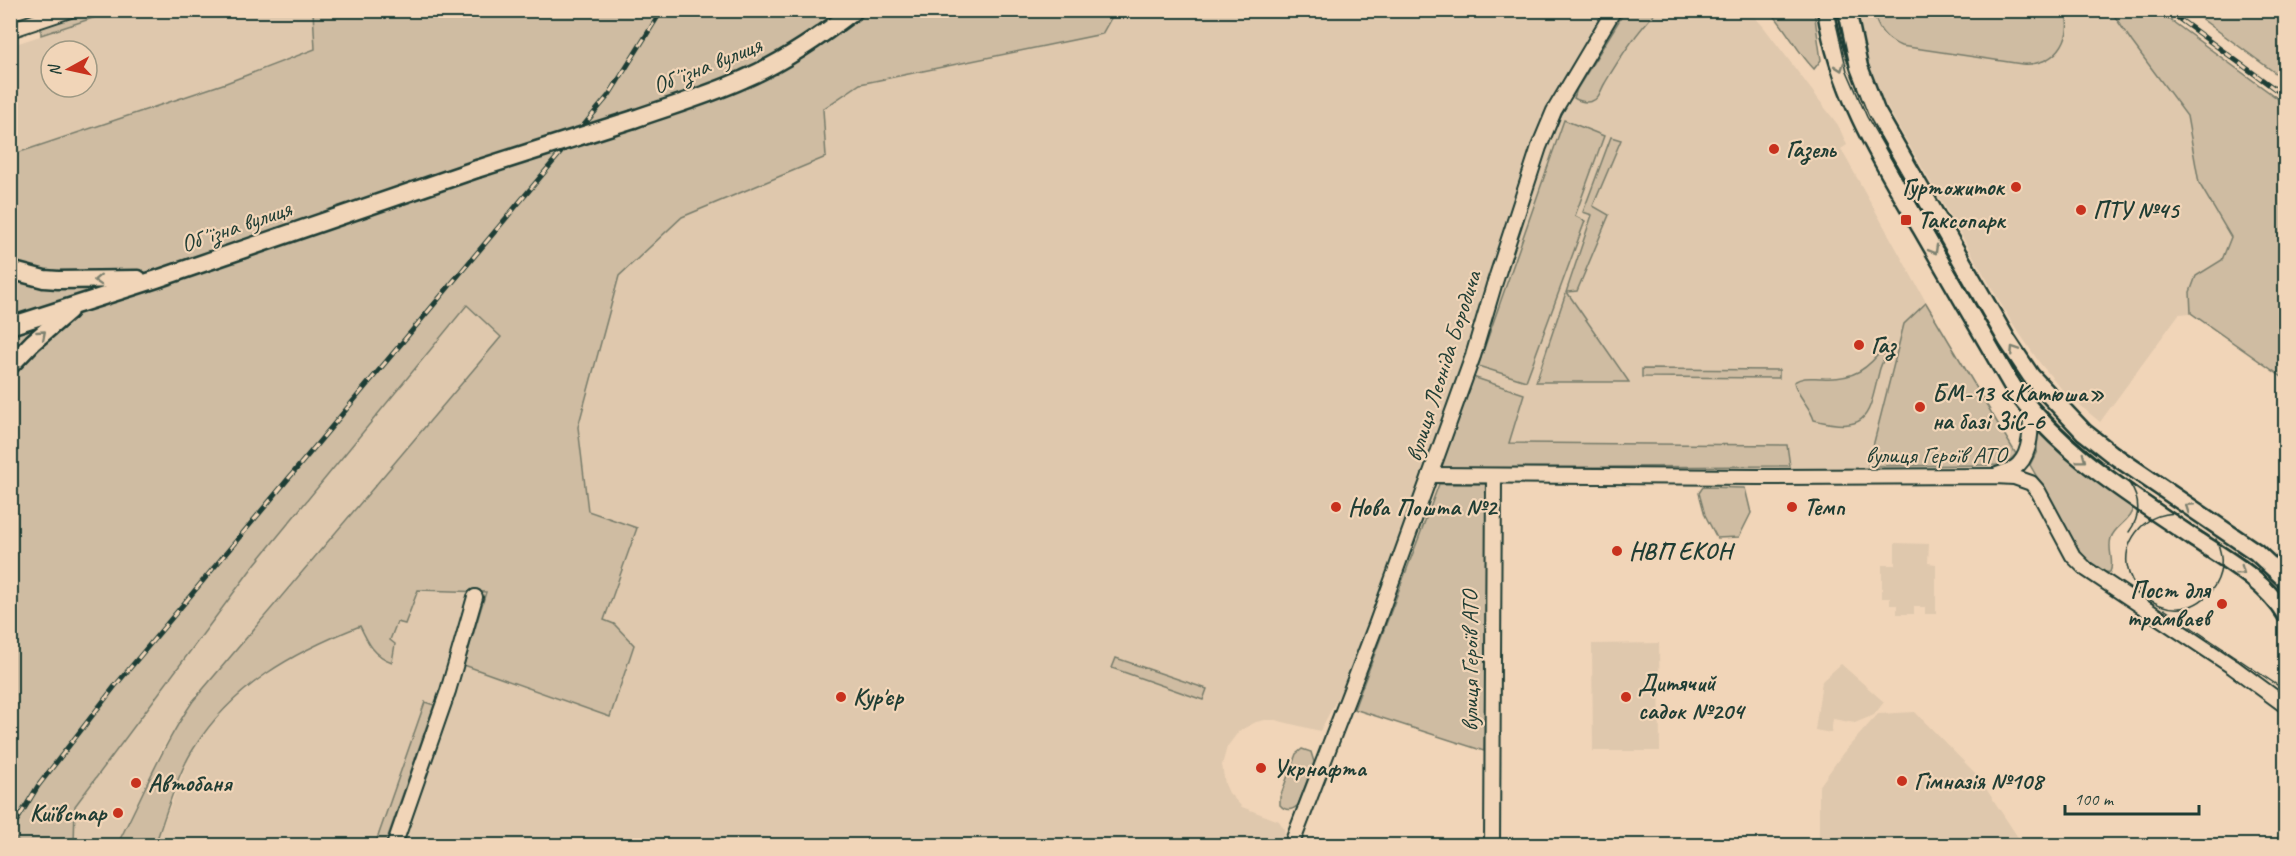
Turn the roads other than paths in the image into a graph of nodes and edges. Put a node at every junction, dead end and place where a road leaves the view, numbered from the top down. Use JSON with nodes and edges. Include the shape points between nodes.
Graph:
{"nodes":[{"id":1,"x":70,"y":10,"type":"edge"},
{"id":2,"x":855,"y":10,"type":"edge"},
{"id":3,"x":1614,"y":10,"type":"edge"},
{"id":4,"x":1826,"y":10,"type":"edge"},
{"id":5,"x":1847,"y":10,"type":"edge"},
{"id":6,"x":10,"y":30,"type":"edge"},
{"id":7,"x":10,"y":270,"type":"edge"},
{"id":8,"x":157,"y":279,"type":"junction"},
{"id":9,"x":75,"y":305,"type":"junction"},
{"id":10,"x":10,"y":326,"type":"edge"},
{"id":11,"x":10,"y":366,"type":"edge"},
{"id":12,"x":2031,"y":412,"type":"junction"},
{"id":13,"x":1431,"y":475,"type":"junction"},
{"id":14,"x":1494,"y":476,"type":"junction"},
{"id":15,"x":1995,"y":476,"type":"junction"},
{"id":16,"x":2286,"y":580,"type":"edge"},
{"id":17,"x":475,"y":597,"type":"dead end"},
{"id":18,"x":2286,"y":615,"type":"edge"},
{"id":19,"x":2286,"y":706,"type":"edge"},
{"id":20,"x":394,"y":846,"type":"edge"},
{"id":21,"x":1291,"y":846,"type":"edge"},
{"id":22,"x":1491,"y":846,"type":"edge"}],
"edges":[{"from":1,"to":6,"type":"street"},
{"from":2,"to":8,"type":"main road","name":"Обʼїзна вулиця","bridge":true,"via":[[820,38],[744,80]]},
{"from":3,"to":13,"type":"street","name":"вулиця Леоніда Бородича","via":[[1554,111],[1539,147]]},
{"from":4,"to":12,"type":"main road","one_way":true,"via":[[1846,86],[1884,163]]},
{"from":16,"to":5,"type":"main road","one_way":true,"via":[[2256,552],[2112,454],[2065,414],[2031,376],[1866,88]]},
{"from":8,"to":7,"type":"main road","one_way":true,"via":[[66,281]]},
{"from":8,"to":9,"type":"main road","name":"Обʼїзна вулиця"},
{"from":9,"to":10,"type":"main road","name":"Обʼїзна вулиця"},
{"from":11,"to":9,"type":"main road","one_way":true},
{"from":12,"to":15,"type":"street","via":[[2030,435],[2021,461]]},
{"from":12,"to":18,"type":"main road","one_way":true,"via":[[2078,457],[2253,580]]},
{"from":13,"to":14,"type":"street","name":"вулиця Героїв АТО"},
{"from":13,"to":21,"type":"street","name":"вулиця Леоніда Бородича"},
{"from":14,"to":15,"type":"street","name":"вулиця Героїв АТО"},
{"from":14,"to":22,"type":"street","name":"вулиця Героїв АТО"},
{"from":15,"to":19,"type":"street","name":"вулиця Героїв АТО","via":[[2031,483],[2073,556],[2086,569]]},
{"from":17,"to":20,"type":"street","via":[[448,691]]}]}
